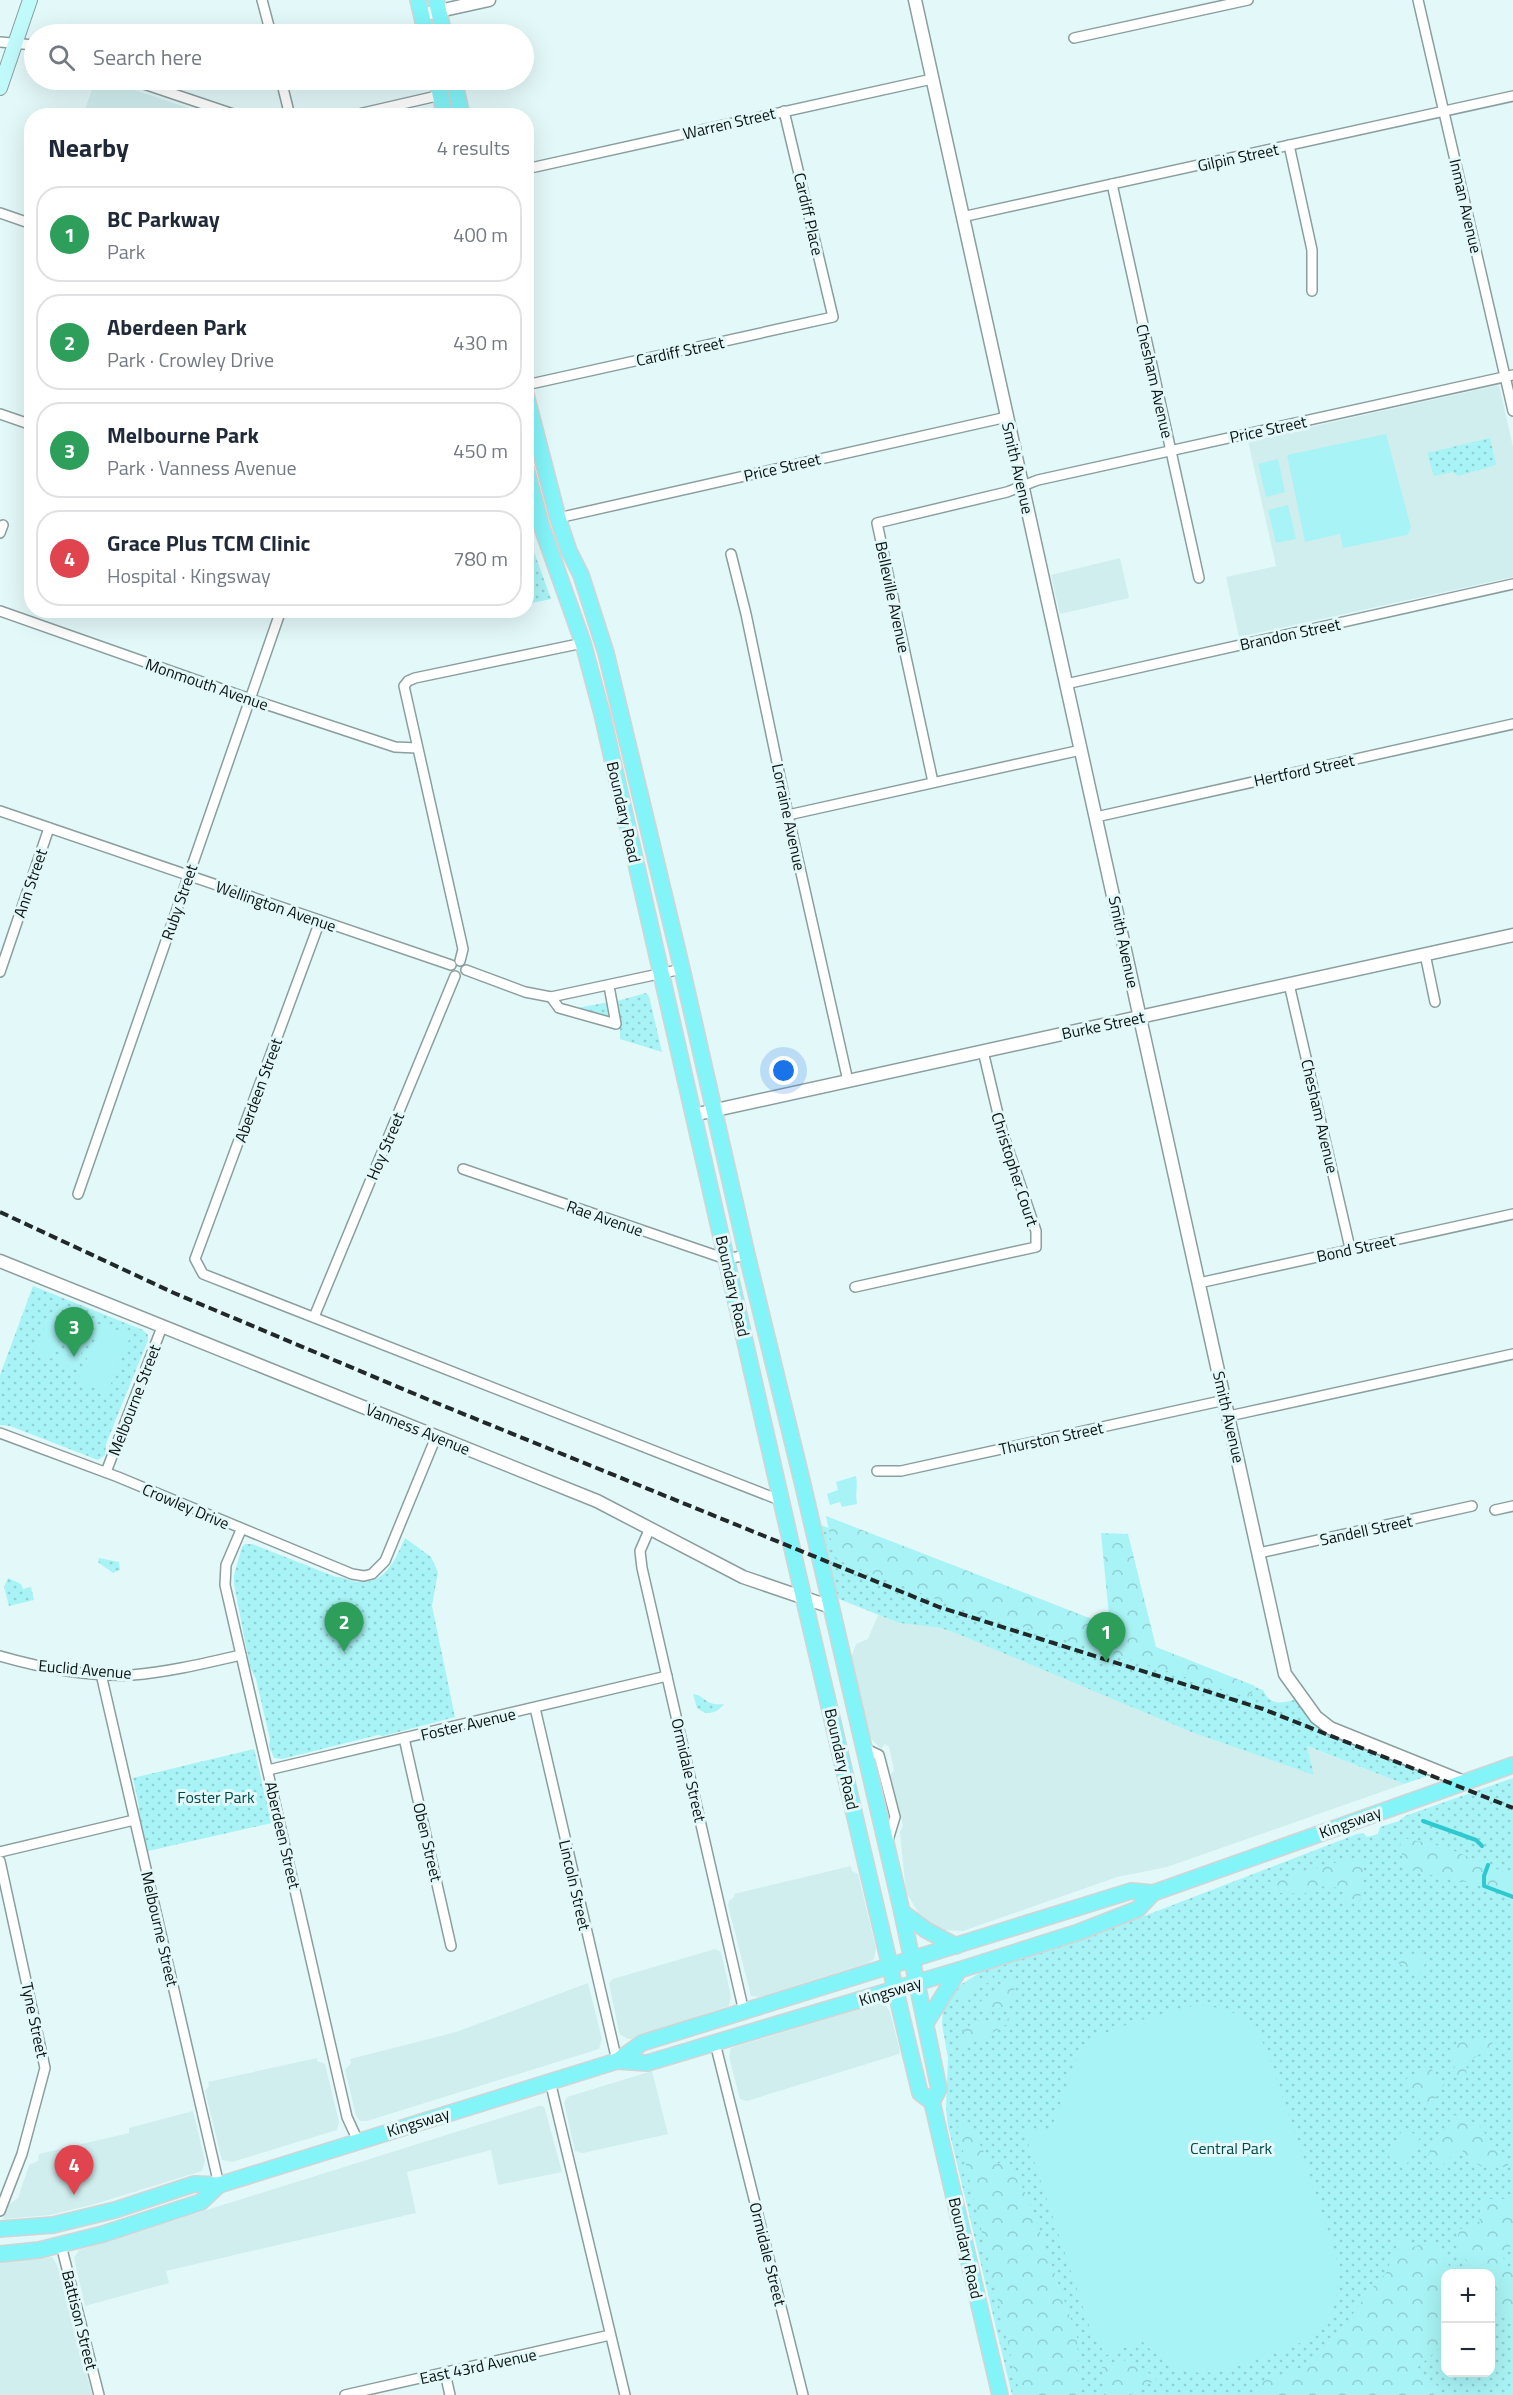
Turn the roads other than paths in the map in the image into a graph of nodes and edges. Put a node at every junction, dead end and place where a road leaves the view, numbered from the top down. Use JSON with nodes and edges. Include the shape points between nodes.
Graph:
{"nodes":[{"id":1,"x":30,"y":0,"type":"edge"},
{"id":2,"x":262,"y":0,"type":"edge"},
{"id":3,"x":489,"y":0,"type":"edge"},
{"id":4,"x":915,"y":0,"type":"edge"},
{"id":5,"x":1248,"y":0,"type":"edge"},
{"id":6,"x":1418,"y":0,"type":"edge"},
{"id":7,"x":438,"y":6,"type":"edge"},
{"id":8,"x":420,"y":8,"type":"edge"},
{"id":9,"x":268,"y":24,"type":"edge"},
{"id":10,"x":424,"y":24,"type":"edge"},
{"id":11,"x":442,"y":24,"type":"edge"},
{"id":12,"x":1074,"y":38,"type":"dead end"},
{"id":13,"x":0,"y":42,"type":"edge"},
{"id":14,"x":15,"y":43,"type":"junction"},
{"id":15,"x":24,"y":44,"type":"edge"},
{"id":16,"x":932,"y":79,"type":"junction"},
{"id":17,"x":0,"y":88,"type":"edge"},
{"id":18,"x":162,"y":90,"type":"edge"},
{"id":19,"x":284,"y":90,"type":"edge"},
{"id":20,"x":440,"y":90,"type":"edge"},
{"id":21,"x":456,"y":90,"type":"edge"},
{"id":22,"x":441,"y":95,"type":"junction"},
{"id":23,"x":1513,"y":96,"type":"edge"},
{"id":24,"x":215,"y":108,"type":"edge"},
{"id":25,"x":288,"y":108,"type":"edge"},
{"id":26,"x":385,"y":108,"type":"edge"},
{"id":27,"x":443,"y":108,"type":"edge"},
{"id":28,"x":460,"y":108,"type":"edge"},
{"id":29,"x":784,"y":111,"type":"junction"},
{"id":30,"x":1444,"y":112,"type":"junction"},
{"id":31,"x":1288,"y":145,"type":"junction"},
{"id":32,"x":534,"y":167,"type":"edge"},
{"id":33,"x":1112,"y":184,"type":"junction"},
{"id":34,"x":0,"y":213,"type":"edge"},
{"id":35,"x":962,"y":217,"type":"junction"},
{"id":36,"x":24,"y":221,"type":"edge"},
{"id":37,"x":1312,"y":291,"type":"dead end"},
{"id":38,"x":833,"y":317,"type":"joint"},
{"id":39,"x":1509,"y":376,"type":"edge"},
{"id":40,"x":534,"y":383,"type":"edge"},
{"id":41,"x":1513,"y":411,"type":"edge"},
{"id":42,"x":0,"y":414,"type":"edge"},
{"id":43,"x":1007,"y":417,"type":"junction"},
{"id":44,"x":24,"y":422,"type":"edge"},
{"id":45,"x":534,"y":426,"type":"edge"},
{"id":46,"x":1171,"y":450,"type":"junction"},
{"id":47,"x":1023,"y":485,"type":"junction"},
{"id":48,"x":534,"y":504,"type":"edge"},
{"id":49,"x":534,"y":513,"type":"edge"},
{"id":50,"x":558,"y":518,"type":"junction"},
{"id":51,"x":569,"y":551,"type":"junction"},
{"id":52,"x":730,"y":554,"type":"dead end"},
{"id":53,"x":1199,"y":578,"type":"dead end"},
{"id":54,"x":1513,"y":584,"type":"edge"},
{"id":55,"x":0,"y":611,"type":"edge"},
{"id":56,"x":278,"y":618,"type":"edge"},
{"id":57,"x":583,"y":643,"type":"junction"},
{"id":58,"x":1066,"y":684,"type":"junction"},
{"id":59,"x":250,"y":699,"type":"junction"},
{"id":60,"x":1513,"y":724,"type":"edge"},
{"id":61,"x":417,"y":748,"type":"junction"},
{"id":62,"x":1081,"y":750,"type":"junction"},
{"id":63,"x":933,"y":782,"type":"junction"},
{"id":64,"x":0,"y":811,"type":"edge"},
{"id":65,"x":788,"y":815,"type":"junction"},
{"id":66,"x":1096,"y":817,"type":"junction"},
{"id":67,"x":49,"y":828,"type":"junction"},
{"id":68,"x":188,"y":876,"type":"junction"},
{"id":69,"x":320,"y":921,"type":"junction"},
{"id":70,"x":1513,"y":934,"type":"edge"},
{"id":71,"x":1425,"y":954,"type":"junction"},
{"id":72,"x":460,"y":961,"type":"junction"},
{"id":73,"x":451,"y":965,"type":"junction"},
{"id":74,"x":682,"y":969,"type":"junction"},
{"id":75,"x":466,"y":970,"type":"junction"},
{"id":76,"x":0,"y":972,"type":"edge"},
{"id":77,"x":660,"y":974,"type":"junction"},
{"id":78,"x":455,"y":976,"type":"junction"},
{"id":79,"x":1289,"y":984,"type":"junction"},
{"id":80,"x":609,"y":986,"type":"junction"},
{"id":81,"x":551,"y":997,"type":"junction"},
{"id":82,"x":1435,"y":1002,"type":"dead end"},
{"id":83,"x":1140,"y":1017,"type":"junction"},
{"id":84,"x":983,"y":1051,"type":"junction"},
{"id":85,"x":848,"y":1081,"type":"junction"},
{"id":86,"x":714,"y":1111,"type":"junction"},
{"id":87,"x":693,"y":1115,"type":"junction"},
{"id":88,"x":463,"y":1169,"type":"dead end"},
{"id":89,"x":78,"y":1194,"type":"dead end"},
{"id":90,"x":1513,"y":1214,"type":"edge"},
{"id":91,"x":1350,"y":1248,"type":"junction"},
{"id":92,"x":747,"y":1255,"type":"junction"},
{"id":93,"x":726,"y":1259,"type":"junction"},
{"id":94,"x":0,"y":1261,"type":"edge"},
{"id":95,"x":1199,"y":1283,"type":"junction"},
{"id":96,"x":855,"y":1287,"type":"dead end"},
{"id":97,"x":314,"y":1317,"type":"junction"},
{"id":98,"x":162,"y":1327,"type":"junction"},
{"id":99,"x":1513,"y":1354,"type":"edge"},
{"id":100,"x":1225,"y":1400,"type":"junction"},
{"id":101,"x":1229,"y":1416,"type":"junction"},
{"id":102,"x":0,"y":1432,"type":"edge"},
{"id":103,"x":436,"y":1437,"type":"junction"},
{"id":104,"x":877,"y":1471,"type":"dead end"},
{"id":105,"x":106,"y":1472,"type":"junction"},
{"id":106,"x":782,"y":1501,"type":"junction"},
{"id":107,"x":1472,"y":1506,"type":"dead end"},
{"id":108,"x":1513,"y":1506,"type":"edge"},
{"id":109,"x":1495,"y":1510,"type":"dead end"},
{"id":110,"x":650,"y":1528,"type":"junction"},
{"id":111,"x":241,"y":1530,"type":"junction"},
{"id":112,"x":1259,"y":1553,"type":"junction"},
{"id":113,"x":804,"y":1597,"type":"junction"},
{"id":114,"x":831,"y":1607,"type":"junction"},
{"id":115,"x":241,"y":1655,"type":"junction"},
{"id":116,"x":0,"y":1656,"type":"edge"},
{"id":117,"x":101,"y":1674,"type":"junction"},
{"id":118,"x":667,"y":1676,"type":"junction"},
{"id":119,"x":535,"y":1708,"type":"junction"},
{"id":120,"x":404,"y":1738,"type":"junction"},
{"id":121,"x":1513,"y":1765,"type":"edge"},
{"id":122,"x":268,"y":1770,"type":"junction"},
{"id":123,"x":1464,"y":1782,"type":"junction"},
{"id":124,"x":134,"y":1820,"type":"junction"},
{"id":125,"x":0,"y":1852,"type":"edge"},
{"id":126,"x":0,"y":1861,"type":"edge"},
{"id":127,"x":1153,"y":1893,"type":"junction"},
{"id":128,"x":902,"y":1912,"type":"junction"},
{"id":129,"x":451,"y":1946,"type":"dead end"},
{"id":130,"x":956,"y":1946,"type":"junction"},
{"id":131,"x":912,"y":1959,"type":"junction"},
{"id":132,"x":891,"y":1965,"type":"junction"},
{"id":133,"x":959,"y":1970,"type":"junction"},
{"id":134,"x":917,"y":1982,"type":"junction"},
{"id":135,"x":896,"y":1989,"type":"junction"},
{"id":136,"x":744,"y":2012,"type":"junction"},
{"id":137,"x":926,"y":2023,"type":"junction"},
{"id":138,"x":716,"y":2043,"type":"junction"},
{"id":139,"x":617,"y":2061,"type":"junction"},
{"id":140,"x":550,"y":2081,"type":"junction"},
{"id":141,"x":932,"y":2102,"type":"junction"},
{"id":142,"x":358,"y":2141,"type":"junction"},
{"id":143,"x":219,"y":2185,"type":"junction"},
{"id":144,"x":0,"y":2211,"type":"edge"},
{"id":145,"x":0,"y":2229,"type":"edge"},
{"id":146,"x":61,"y":2245,"type":"junction"},
{"id":147,"x":0,"y":2254,"type":"edge"},
{"id":148,"x":610,"y":2335,"type":"junction"},
{"id":149,"x":445,"y":2373,"type":"junction"},
{"id":150,"x":99,"y":2395,"type":"edge"},
{"id":151,"x":345,"y":2395,"type":"edge"},
{"id":152,"x":450,"y":2395,"type":"edge"},
{"id":153,"x":625,"y":2395,"type":"edge"},
{"id":154,"x":803,"y":2395,"type":"edge"},
{"id":155,"x":1000,"y":2395,"type":"edge"}],
"edges":[{"from":1,"to":14,"type":"main road"},
{"from":2,"to":9,"type":"street"},
{"from":3,"to":7,"type":"street"},
{"from":4,"to":16,"type":"street","name":"Smith Avenue"},
{"from":5,"to":12,"type":"street"},
{"from":6,"to":30,"type":"street","name":"Inman Avenue"},
{"from":7,"to":8,"type":"street"},
{"from":7,"to":11,"type":"main road"},
{"from":8,"to":10,"type":"main road"},
{"from":13,"to":14,"type":"street"},
{"from":14,"to":15,"type":"street"},
{"from":14,"to":17,"type":"main road"},
{"from":16,"to":29,"type":"street","name":"Warren Street"},
{"from":16,"to":35,"type":"street","name":"Smith Avenue"},
{"from":18,"to":24,"type":"street"},
{"from":19,"to":25,"type":"street"},
{"from":20,"to":22,"type":"main road"},
{"from":21,"to":28,"type":"main road"},
{"from":22,"to":26,"type":"street"},
{"from":22,"to":27,"type":"main road"},
{"from":23,"to":30,"type":"street","name":"Gilpin Street"},
{"from":29,"to":32,"type":"street","name":"Warren Street"},
{"from":29,"to":38,"type":"street","name":"Cardiff Place"},
{"from":30,"to":31,"type":"street","name":"Gilpin Street"},
{"from":30,"to":39,"type":"street","name":"Inman Avenue"},
{"from":31,"to":33,"type":"street","name":"Gilpin Street"},
{"from":31,"to":37,"type":"street","via":[[1312,250]]},
{"from":33,"to":35,"type":"street","name":"Gilpin Street"},
{"from":33,"to":46,"type":"street","name":"Chesham Avenue"},
{"from":34,"to":36,"type":"street"},
{"from":35,"to":43,"type":"street","name":"Smith Avenue"},
{"from":38,"to":40,"type":"street","name":"Cardiff Street"},
{"from":39,"to":41,"type":"street","name":"Inman Avenue"},
{"from":39,"to":46,"type":"street","name":"Price Street"},
{"from":42,"to":44,"type":"street"},
{"from":43,"to":47,"type":"street","name":"Smith Avenue"},
{"from":43,"to":50,"type":"street","name":"Price Street"},
{"from":45,"to":50,"type":"main road","name":"Boundary Road"},
{"from":46,"to":47,"type":"street","name":"Price Street"},
{"from":46,"to":53,"type":"street","name":"Chesham Avenue"},
{"from":47,"to":58,"type":"street","name":"Smith Avenue"},
{"from":47,"to":63,"type":"street","name":"Belleville Avenue","via":[[877,523]]},
{"from":48,"to":51,"type":"main road","via":[[544,508]]},
{"from":49,"to":57,"type":"main road","name":"Boundary Road"},
{"from":50,"to":51,"type":"main road","name":"Boundary Road"},
{"from":51,"to":74,"type":"main road","name":"Boundary Road","via":[[581,575],[606,653]]},
{"from":52,"to":65,"type":"street","name":"Lorraine Avenue"},
{"from":54,"to":58,"type":"street","name":"Brandon Street"},
{"from":55,"to":59,"type":"street","name":"Monmouth Avenue"},
{"from":56,"to":59,"type":"street","name":"Ruby Street"},
{"from":57,"to":61,"type":"street","via":[[405,683]]},
{"from":57,"to":77,"type":"main road","name":"Boundary Road"},
{"from":58,"to":62,"type":"street","name":"Smith Avenue"},
{"from":59,"to":61,"type":"street","name":"Monmouth Avenue","via":[[395,747]]},
{"from":59,"to":68,"type":"street","name":"Ruby Street"},
{"from":60,"to":66,"type":"street","name":"Hertford Street"},
{"from":61,"to":72,"type":"street","via":[[463,949]]},
{"from":62,"to":63,"type":"street"},
{"from":62,"to":66,"type":"street","name":"Smith Avenue"},
{"from":63,"to":65,"type":"street"},
{"from":64,"to":67,"type":"street","name":"Wellington Avenue"},
{"from":65,"to":85,"type":"street","name":"Lorraine Avenue"},
{"from":66,"to":83,"type":"street","name":"Smith Avenue"},
{"from":67,"to":68,"type":"street","name":"Wellington Avenue"},
{"from":67,"to":76,"type":"street","name":"Ann Street"},
{"from":68,"to":69,"type":"street","name":"Wellington Avenue"},
{"from":68,"to":89,"type":"street","name":"Ruby Street"},
{"from":69,"to":73,"type":"street","name":"Wellington Avenue"},
{"from":69,"to":97,"type":"street","name":"Aberdeen Street","via":[[195,1259],[203,1274]]},
{"from":70,"to":71,"type":"street","name":"Burke Street"},
{"from":71,"to":79,"type":"street","name":"Burke Street"},
{"from":71,"to":82,"type":"street"},
{"from":72,"to":73,"type":"street"},
{"from":72,"to":75,"type":"street"},
{"from":73,"to":78,"type":"street"},
{"from":74,"to":77,"type":"street"},
{"from":74,"to":86,"type":"main road","name":"Boundary Road"},
{"from":75,"to":78,"type":"street"},
{"from":75,"to":81,"type":"street","via":[[525,992]]},
{"from":77,"to":80,"type":"street"},
{"from":77,"to":87,"type":"main road","name":"Boundary Road"},
{"from":78,"to":97,"type":"street","name":"Hoy Street"},
{"from":79,"to":83,"type":"street","name":"Burke Street"},
{"from":79,"to":91,"type":"street","name":"Chesham Avenue"},
{"from":80,"to":81,"type":"street"},
{"from":80,"to":81,"type":"street","via":[[616,1024],[559,1008]]},
{"from":83,"to":84,"type":"street","name":"Burke Street"},
{"from":83,"to":95,"type":"street","name":"Smith Avenue"},
{"from":84,"to":85,"type":"street","name":"Burke Street"},
{"from":84,"to":96,"type":"street","name":"Christopher Court","via":[[999,1120],[1036,1231],[1036,1247]]},
{"from":85,"to":86,"type":"street","name":"Burke Street"},
{"from":86,"to":87,"type":"street","name":"Burke Street"},
{"from":86,"to":92,"type":"main road","name":"Boundary Road"},
{"from":87,"to":93,"type":"main road","name":"Boundary Road"},
{"from":88,"to":93,"type":"street","name":"Rae Avenue"},
{"from":90,"to":91,"type":"street","name":"Bond Street"},
{"from":91,"to":95,"type":"street","name":"Bond Street"},
{"from":92,"to":93,"type":"street","name":"Rae Avenue"},
{"from":92,"to":114,"type":"main road","name":"Boundary Road"},
{"from":93,"to":106,"type":"main road","name":"Boundary Road"},
{"from":94,"to":98,"type":"street","name":"Vanness Avenue"},
{"from":95,"to":100,"type":"street","name":"Smith Avenue"},
{"from":97,"to":106,"type":"street"},
{"from":98,"to":103,"type":"street","name":"Vanness Avenue"},
{"from":98,"to":105,"type":"street","name":"Melbourne Street"},
{"from":99,"to":101,"type":"street"},
{"from":100,"to":101,"type":"street","name":"Smith Avenue"},
{"from":100,"to":104,"type":"street","name":"Thurston Street","via":[[901,1471]]},
{"from":101,"to":112,"type":"street","name":"Smith Avenue"},
{"from":102,"to":105,"type":"street","name":"Crowley Drive"},
{"from":103,"to":110,"type":"street","name":"Vanness Avenue","via":[[607,1506]]},
{"from":103,"to":111,"type":"street","name":"Crowley Drive","via":[[391,1549],[372,1574],[352,1574]]},
{"from":105,"to":111,"type":"street","name":"Crowley Drive"},
{"from":106,"to":113,"type":"main road","name":"Boundary Road"},
{"from":107,"to":112,"type":"street","name":"Sandell Street"},
{"from":108,"to":109,"type":"street"},
{"from":110,"to":113,"type":"street","name":"Vanness Avenue","via":[[743,1577]]},
{"from":110,"to":118,"type":"street","name":"Ormidale Street","via":[[640,1558]]},
{"from":111,"to":115,"type":"street","name":"Aberdeen Street","via":[[225,1576]]},
{"from":112,"to":123,"type":"street","name":"Smith Avenue","via":[[1285,1674],[1316,1717],[1330,1728]]},
{"from":113,"to":114,"type":"street","name":"Vanness Avenue"},
{"from":113,"to":132,"type":"main road","name":"Boundary Road"},
{"from":114,"to":128,"type":"main road","name":"Boundary Road"},
{"from":115,"to":117,"type":"street","name":"Euclid Avenue","via":[[162,1671]]},
{"from":115,"to":122,"type":"street","name":"Aberdeen Street"},
{"from":116,"to":117,"type":"street","name":"Euclid Avenue","via":[[58,1670]]},
{"from":117,"to":124,"type":"street","name":"Melbourne Street"},
{"from":118,"to":119,"type":"street","name":"Foster Avenue"},
{"from":118,"to":136,"type":"street","name":"Ormidale Street"},
{"from":119,"to":120,"type":"street","name":"Foster Avenue"},
{"from":119,"to":139,"type":"street","name":"Lincoln Street"},
{"from":120,"to":122,"type":"street","name":"Foster Avenue"},
{"from":120,"to":129,"type":"street","name":"Oben Street"},
{"from":121,"to":123,"type":"main road","name":"Kingsway"},
{"from":122,"to":142,"type":"street","name":"Aberdeen Street","via":[[347,2117]]},
{"from":123,"to":127,"type":"main road","name":"Kingsway"},
{"from":124,"to":125,"type":"street"},
{"from":124,"to":143,"type":"street","name":"Melbourne Street"},
{"from":126,"to":144,"type":"street","name":"Tyne Street","via":[[45,2068],[22,2154]]},
{"from":127,"to":130,"type":"main road","name":"Kingsway","via":[[1131,1891]]},
{"from":127,"to":133,"type":"main road","name":"Kingsway","via":[[1138,1909]]},
{"from":128,"to":130,"type":"main road"},
{"from":128,"to":131,"type":"main road","name":"Boundary Road"},
{"from":130,"to":131,"type":"main road","name":"Kingsway"},
{"from":131,"to":132,"type":"main road","name":"Kingsway"},
{"from":131,"to":134,"type":"main road","name":"Boundary Road"},
{"from":132,"to":135,"type":"main road","name":"Boundary Road"},
{"from":132,"to":136,"type":"main road","name":"Kingsway"},
{"from":133,"to":134,"type":"main road","name":"Kingsway"},
{"from":133,"to":137,"type":"main road"},
{"from":134,"to":135,"type":"main road","name":"Kingsway"},
{"from":134,"to":137,"type":"main road","name":"Boundary Road"},
{"from":135,"to":138,"type":"main road","name":"Kingsway"},
{"from":135,"to":141,"type":"main road","name":"Boundary Road","via":[[920,2093]]},
{"from":136,"to":139,"type":"main road","name":"Kingsway","via":[[642,2043]]},
{"from":137,"to":141,"type":"main road","name":"Boundary Road","via":[[939,2089]]},
{"from":138,"to":139,"type":"main road","name":"Kingsway","via":[[647,2063]]},
{"from":138,"to":154,"type":"street","name":"Ormidale Street"},
{"from":139,"to":140,"type":"main road","name":"Kingsway"},
{"from":140,"to":142,"type":"main road","name":"Kingsway"},
{"from":140,"to":148,"type":"street"},
{"from":141,"to":155,"type":"main road","name":"Boundary Road"},
{"from":142,"to":143,"type":"main road","name":"Kingsway"},
{"from":143,"to":145,"type":"main road","name":"Kingsway","via":[[194,2184],[53,2225]]},
{"from":143,"to":146,"type":"main road","name":"Kingsway","via":[[201,2202]]},
{"from":146,"to":147,"type":"main road","name":"Kingsway"},
{"from":146,"to":150,"type":"street","name":"Battison Street"},
{"from":148,"to":149,"type":"street","name":"East 43rd Avenue"},
{"from":148,"to":153,"type":"street"},
{"from":149,"to":151,"type":"street","name":"East 43rd Avenue"},
{"from":149,"to":152,"type":"street"}]}
